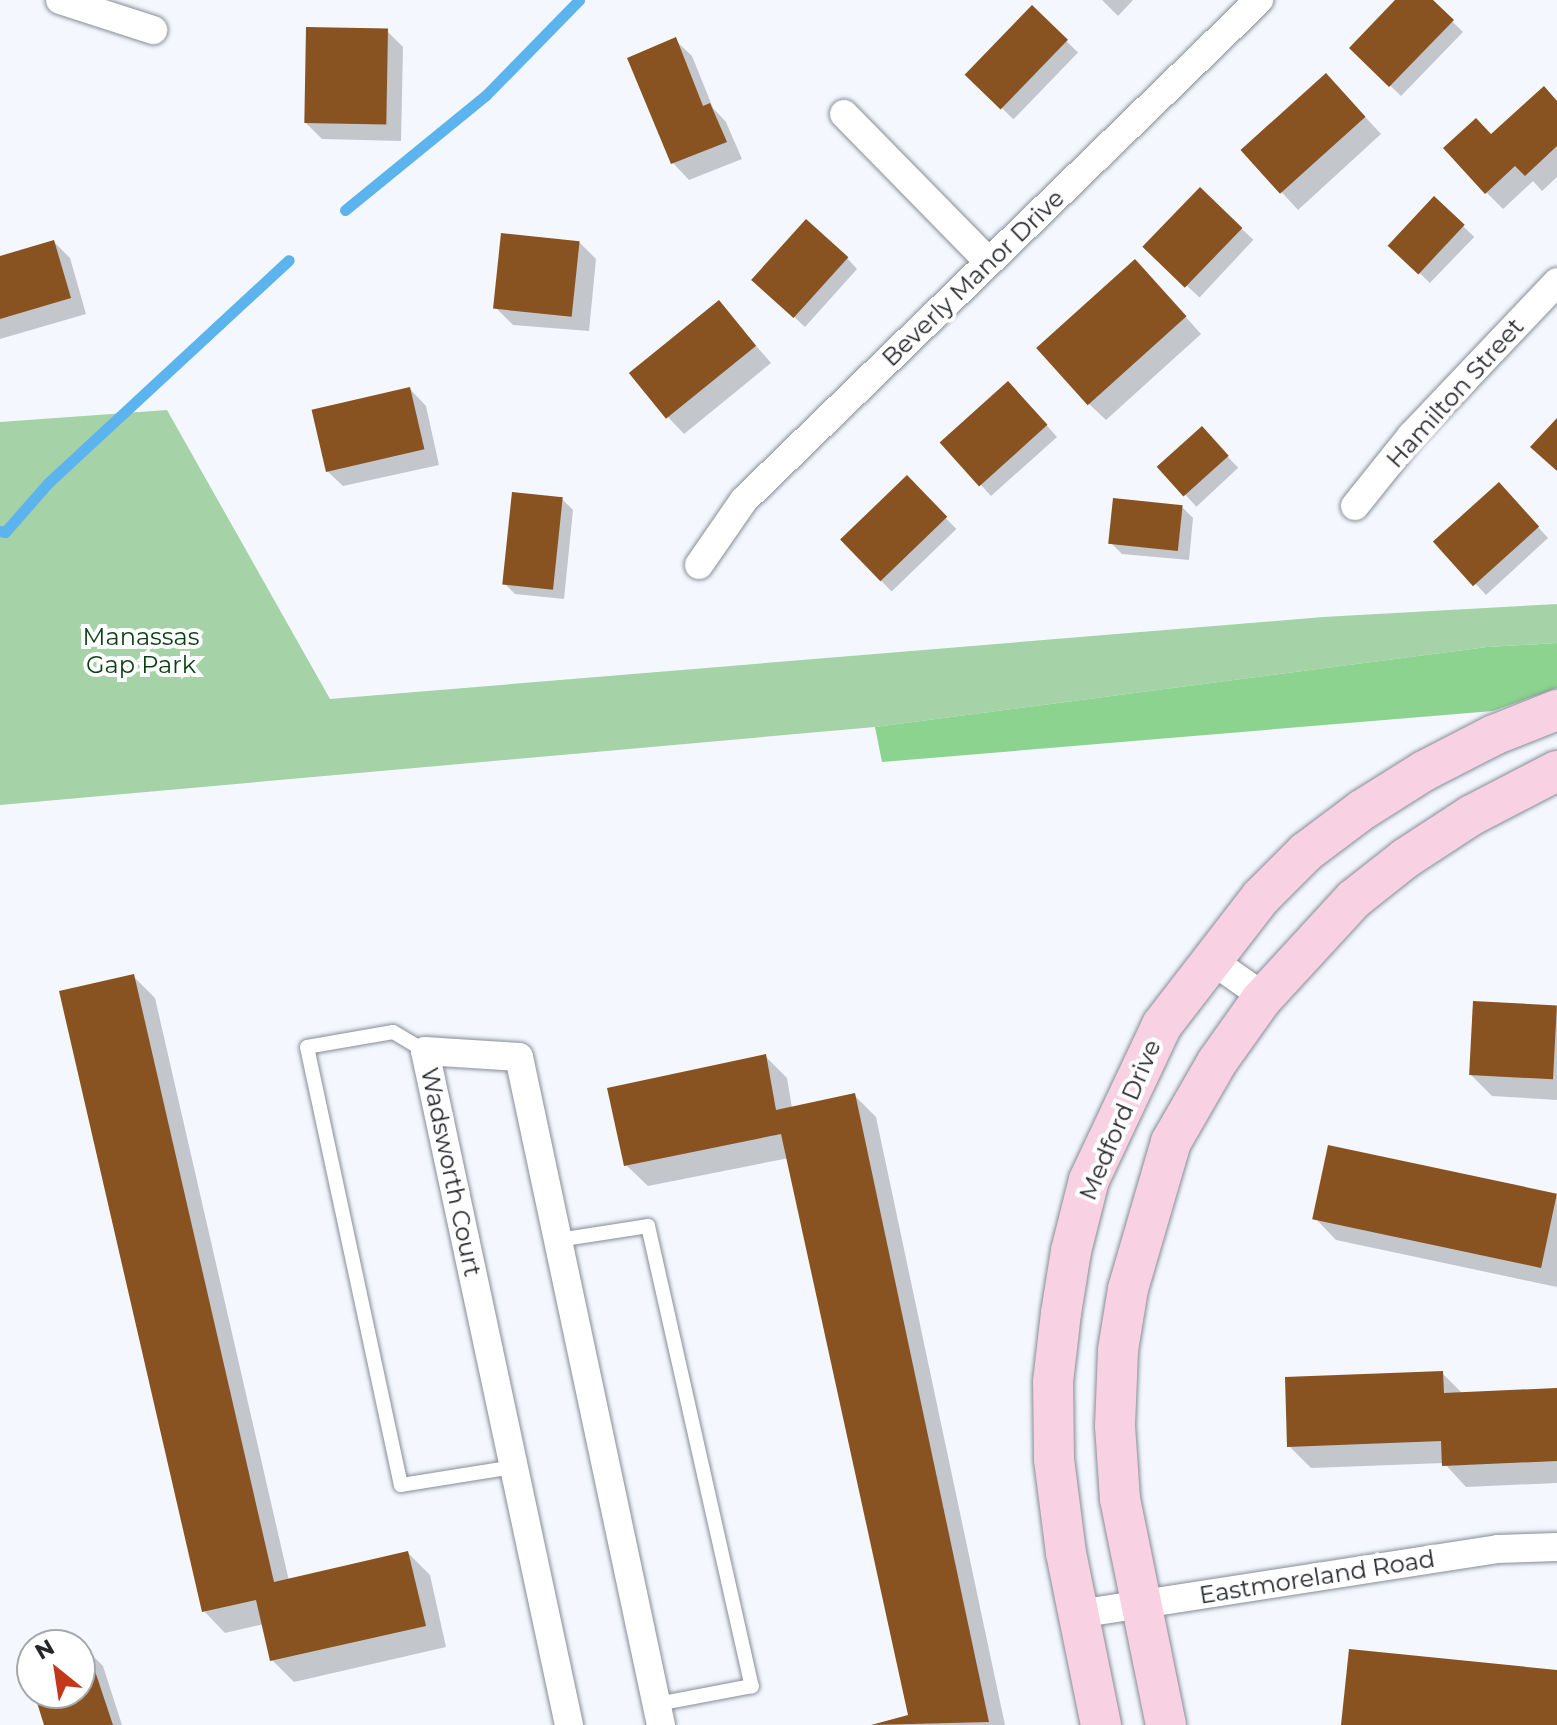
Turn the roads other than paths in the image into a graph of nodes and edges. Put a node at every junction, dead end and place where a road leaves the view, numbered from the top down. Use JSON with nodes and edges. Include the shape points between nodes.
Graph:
{"nodes":[{"id":1,"x":60,"y":0,"type":"edge"},
{"id":2,"x":1259,"y":0,"type":"edge"},
{"id":3,"x":153,"y":30,"type":"dead end"},
{"id":4,"x":844,"y":114,"type":"dead end"},
{"id":5,"x":989,"y":262,"type":"junction"},
{"id":6,"x":1557,"y":282,"type":"edge"},
{"id":7,"x":1355,"y":506,"type":"dead end"},
{"id":8,"x":699,"y":565,"type":"dead end"},
{"id":9,"x":1557,"y":710,"type":"edge"},
{"id":10,"x":1557,"y":771,"type":"edge"},
{"id":11,"x":1210,"y":959,"type":"junction"},
{"id":12,"x":1264,"y":997,"type":"junction"},
{"id":13,"x":425,"y":1051,"type":"junction"},
{"id":14,"x":558,"y":1240,"type":"junction"},
{"id":15,"x":514,"y":1467,"type":"junction"},
{"id":16,"x":1557,"y":1547,"type":"edge"},
{"id":17,"x":1142,"y":1603,"type":"junction"},
{"id":18,"x":1078,"y":1614,"type":"junction"},
{"id":19,"x":659,"y":1715,"type":"edge"},
{"id":20,"x":569,"y":1725,"type":"edge"},
{"id":21,"x":1101,"y":1725,"type":"edge"},
{"id":22,"x":1166,"y":1725,"type":"edge"}],
"edges":[{"from":1,"to":3,"type":"street"},
{"from":2,"to":5,"type":"street","name":"Beverly Manor Drive"},
{"from":4,"to":5,"type":"street"},
{"from":5,"to":8,"type":"street","name":"Beverly Manor Drive","via":[[744,500]]},
{"from":6,"to":7,"type":"street","name":"Hamilton Street","via":[[1411,436]]},
{"from":9,"to":11,"type":"street","name":"Medford Drive","via":[[1494,735],[1362,810],[1295,863]]},
{"from":10,"to":12,"type":"street","via":[[1472,815],[1406,858],[1354,899]]},
{"from":11,"to":12,"type":"street"},
{"from":11,"to":18,"type":"street","name":"Medford Drive","via":[[1162,1025],[1132,1086],[1089,1180],[1071,1251],[1053,1382],[1054,1459]]},
{"from":12,"to":17,"type":"street","via":[[1217,1062],[1171,1142],[1128,1289],[1118,1350],[1115,1426],[1120,1499]]},
{"from":13,"to":14,"type":"street","name":"Wadsworth Court","via":[[519,1057]]},
{"from":13,"to":15,"type":"street","name":"Wadsworth Court"},
{"from":13,"to":15,"type":"lane","via":[[393,1032],[307,1047],[401,1485]]},
{"from":14,"to":19,"type":"street","name":"Wadsworth Court"},
{"from":14,"to":19,"type":"lane","via":[[648,1226],[752,1686]]},
{"from":15,"to":20,"type":"street","name":"Wadsworth Court"},
{"from":16,"to":17,"type":"street","name":"Eastmoreland Road","via":[[1498,1549]]},
{"from":17,"to":18,"type":"street","name":"Eastmoreland Road"},
{"from":17,"to":22,"type":"street"},
{"from":18,"to":21,"type":"street","name":"Medford Drive"}]}
